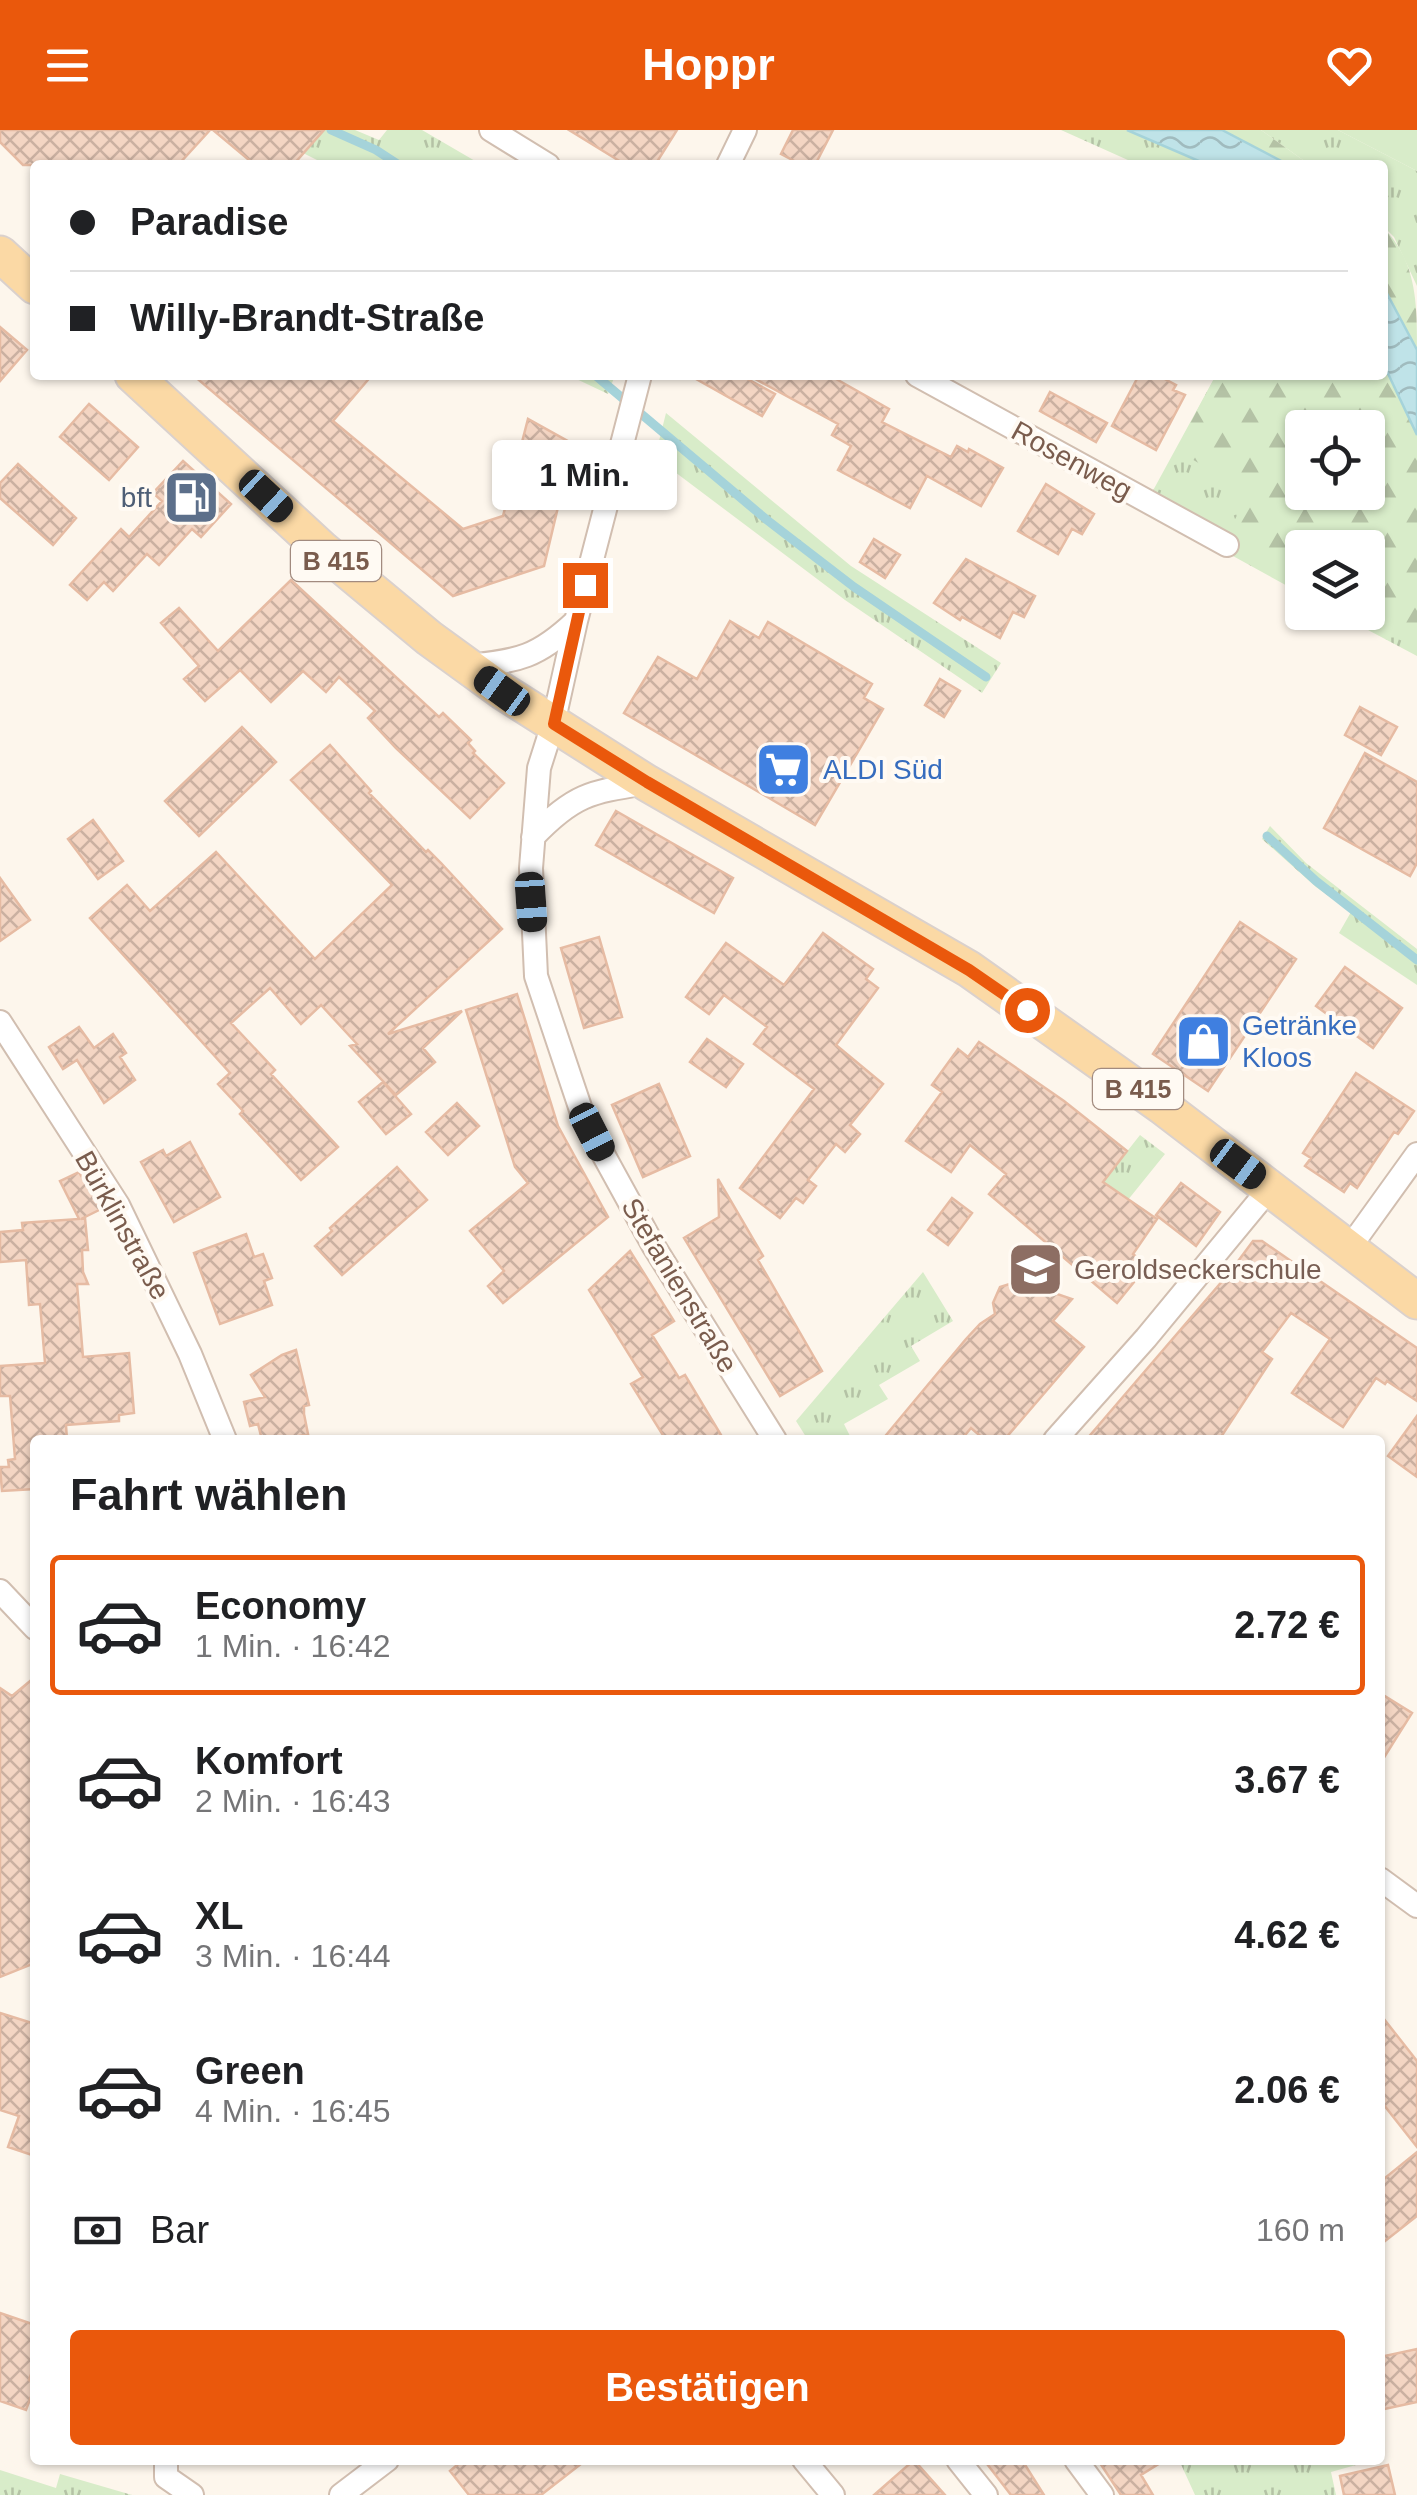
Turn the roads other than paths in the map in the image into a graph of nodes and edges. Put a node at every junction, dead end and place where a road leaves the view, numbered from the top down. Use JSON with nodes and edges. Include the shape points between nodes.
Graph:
{"nodes":[{"id":1,"x":491,"y":130,"type":"edge"},
{"id":2,"x":745,"y":130,"type":"edge"},
{"id":3,"x":540,"y":160,"type":"edge"},
{"id":4,"x":730,"y":160,"type":"edge"},
{"id":5,"x":0,"y":254,"type":"edge"},
{"id":6,"x":30,"y":281,"type":"edge"},
{"id":7,"x":138,"y":380,"type":"edge"},
{"id":8,"x":638,"y":380,"type":"edge"},
{"id":9,"x":926,"y":380,"type":"edge"},
{"id":10,"x":1227,"y":545,"type":"dead end"},
{"id":11,"x":576,"y":622,"type":"junction"},
{"id":12,"x":468,"y":666,"type":"junction"},
{"id":13,"x":554,"y":724,"type":"junction"},
{"id":14,"x":647,"y":782,"type":"junction"},
{"id":15,"x":533,"y":836,"type":"junction"},
{"id":16,"x":0,"y":1022,"type":"edge"},
{"id":17,"x":1417,"y":1154,"type":"edge"},
{"id":18,"x":1270,"y":1188,"type":"junction"},
{"id":19,"x":1350,"y":1248,"type":"junction"},
{"id":20,"x":1417,"y":1301,"type":"edge"},
{"id":21,"x":224,"y":1435,"type":"edge"},
{"id":22,"x":772,"y":1435,"type":"edge"},
{"id":23,"x":1059,"y":1435,"type":"edge"},
{"id":24,"x":0,"y":1591,"type":"edge"},
{"id":25,"x":30,"y":1623,"type":"edge"},
{"id":26,"x":1385,"y":1890,"type":"edge"},
{"id":27,"x":1417,"y":1906,"type":"edge"},
{"id":28,"x":166,"y":2465,"type":"edge"},
{"id":29,"x":380,"y":2465,"type":"edge"},
{"id":30,"x":808,"y":2465,"type":"edge"},
{"id":31,"x":962,"y":2465,"type":"edge"},
{"id":32,"x":1080,"y":2465,"type":"edge"},
{"id":33,"x":192,"y":2495,"type":"edge"},
{"id":34,"x":341,"y":2495,"type":"edge"},
{"id":35,"x":833,"y":2495,"type":"edge"},
{"id":36,"x":986,"y":2495,"type":"edge"},
{"id":37,"x":1102,"y":2495,"type":"edge"}],
"edges":[{"from":1,"to":3,"type":"street"},
{"from":2,"to":4,"type":"street"},
{"from":5,"to":6,"type":"main road"},
{"from":7,"to":12,"type":"main road","number":"B 415","via":[[323,550]]},
{"from":8,"to":11,"type":"street","name":"Stefanienstraße"},
{"from":9,"to":10,"type":"street","name":"Rosenweg"},
{"from":11,"to":12,"type":"street","via":[[548,648]]},
{"from":11,"to":13,"type":"street","name":"Stefanienstraße"},
{"from":12,"to":13,"type":"main road","number":"B 415"},
{"from":13,"to":14,"type":"main road","number":"B 415"},
{"from":13,"to":15,"type":"street","name":"Stefanienstraße","via":[[539,768]]},
{"from":14,"to":15,"type":"street","via":[[590,792]]},
{"from":14,"to":18,"type":"main road","number":"B 415","via":[[969,970]]},
{"from":15,"to":22,"type":"street","name":"Stefanienstraße","via":[[536,976],[581,1110],[653,1245]]},
{"from":16,"to":21,"type":"street","name":"Bürklinstraße","via":[[118,1206]]},
{"from":17,"to":19,"type":"street"},
{"from":18,"to":19,"type":"main road","number":"B 415"},
{"from":18,"to":23,"type":"street"},
{"from":19,"to":20,"type":"main road","number":"B 415"},
{"from":24,"to":25,"type":"street"},
{"from":26,"to":27,"type":"street"},
{"from":28,"to":33,"type":"street","via":[[166,2477]]},
{"from":29,"to":34,"type":"street"},
{"from":30,"to":35,"type":"street"},
{"from":31,"to":36,"type":"street"},
{"from":32,"to":37,"type":"street"}]}
